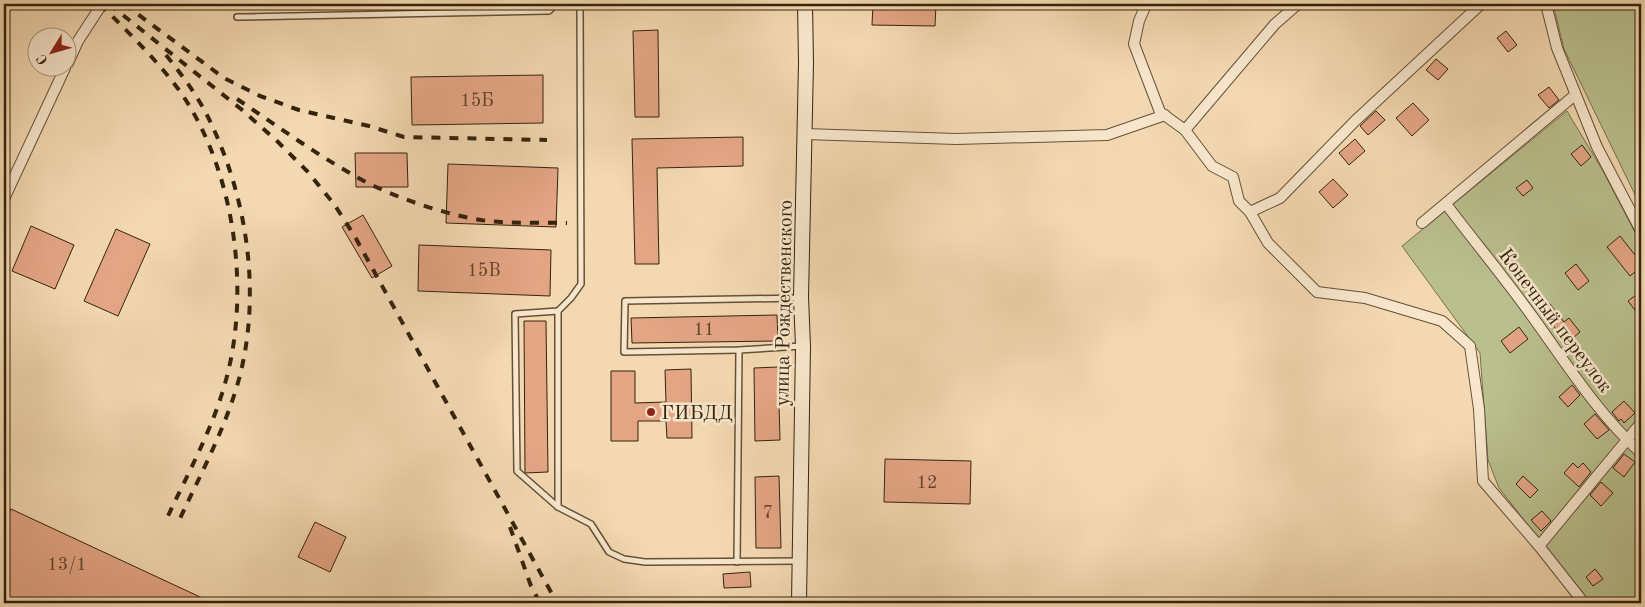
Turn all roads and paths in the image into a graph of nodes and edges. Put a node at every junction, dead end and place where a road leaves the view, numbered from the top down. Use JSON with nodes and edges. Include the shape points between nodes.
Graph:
{"nodes":[{"id":1,"x":102,"y":4,"type":"edge"},
{"id":2,"x":556,"y":4,"type":"edge"},
{"id":3,"x":580,"y":4,"type":"edge"},
{"id":4,"x":805,"y":4,"type":"edge"},
{"id":5,"x":1144,"y":4,"type":"edge"},
{"id":6,"x":1298,"y":4,"type":"edge"},
{"id":7,"x":1481,"y":4,"type":"edge"},
{"id":8,"x":1546,"y":4,"type":"edge"},
{"id":9,"x":237,"y":17,"type":"dead end"},
{"id":10,"x":78,"y":41,"type":"edge"},
{"id":11,"x":60,"y":78,"type":"edge"},
{"id":12,"x":1575,"y":96,"type":"junction"},
{"id":13,"x":1165,"y":116,"type":"junction"},
{"id":14,"x":1185,"y":130,"type":"junction"},
{"id":15,"x":806,"y":134,"type":"junction"},
{"id":16,"x":4,"y":198,"type":"edge"},
{"id":17,"x":1446,"y":204,"type":"junction"},
{"id":18,"x":1250,"y":212,"type":"junction"},
{"id":19,"x":1422,"y":223,"type":"dead end"},
{"id":20,"x":1641,"y":231,"type":"edge"},
{"id":21,"x":801,"y":298,"type":"junction"},
{"id":22,"x":558,"y":311,"type":"junction"},
{"id":23,"x":803,"y":346,"type":"junction"},
{"id":24,"x":739,"y":350,"type":"junction"},
{"id":25,"x":1641,"y":423,"type":"edge"},
{"id":26,"x":1628,"y":440,"type":"junction"},
{"id":27,"x":1641,"y":453,"type":"edge"},
{"id":28,"x":558,"y":507,"type":"junction"},
{"id":29,"x":1539,"y":546,"type":"junction"},
{"id":30,"x":800,"y":561,"type":"junction"},
{"id":31,"x":737,"y":562,"type":"junction"},
{"id":32,"x":799,"y":603,"type":"edge"},
{"id":33,"x":1584,"y":603,"type":"edge"}],
"edges":[{"from":1,"to":10,"type":"street"},
{"from":2,"to":9,"type":"lane","via":[[549,10]]},
{"from":3,"to":22,"type":"lane","via":[[580,284]]},
{"from":4,"to":15,"type":"main road","name":"улица Рождественского"},
{"from":5,"to":13,"type":"street","via":[[1134,44],[1160,112]]},
{"from":6,"to":14,"type":"street","via":[[1275,24]]},
{"from":7,"to":18,"type":"street","via":[[1354,121],[1280,198]]},
{"from":8,"to":12,"type":"street","via":[[1557,48]]},
{"from":11,"to":16,"type":"street"},
{"from":12,"to":17,"type":"street"},
{"from":12,"to":20,"type":"street","via":[[1597,147]]},
{"from":13,"to":14,"type":"street"},
{"from":13,"to":15,"type":"street","via":[[1108,135],[956,139]]},
{"from":14,"to":18,"type":"street","via":[[1212,166],[1233,177],[1239,201]]},
{"from":15,"to":21,"type":"main road","name":"улица Рождественского"},
{"from":17,"to":19,"type":"street"},
{"from":17,"to":26,"type":"street","name":"Конечный переулок","via":[[1598,406]]},
{"from":18,"to":29,"type":"street","via":[[1268,243],[1317,292],[1365,298],[1442,321],[1470,346],[1484,481]]},
{"from":21,"to":23,"type":"main road","name":"улица Рождественского"},
{"from":21,"to":24,"type":"lane","via":[[625,301],[624,352]]},
{"from":22,"to":28,"type":"lane"},
{"from":22,"to":28,"type":"lane","via":[[515,314],[517,472]]},
{"from":23,"to":24,"type":"lane"},
{"from":23,"to":30,"type":"main road","name":"улица Рождественского"},
{"from":24,"to":31,"type":"lane"},
{"from":25,"to":26,"type":"street"},
{"from":26,"to":27,"type":"street","name":"Конечный переулок"},
{"from":26,"to":29,"type":"street"},
{"from":28,"to":31,"type":"lane","via":[[591,524],[609,552],[624,559]]},
{"from":29,"to":33,"type":"street"},
{"from":30,"to":31,"type":"lane"},
{"from":30,"to":32,"type":"main road","name":"улица Рождественского"}]}
